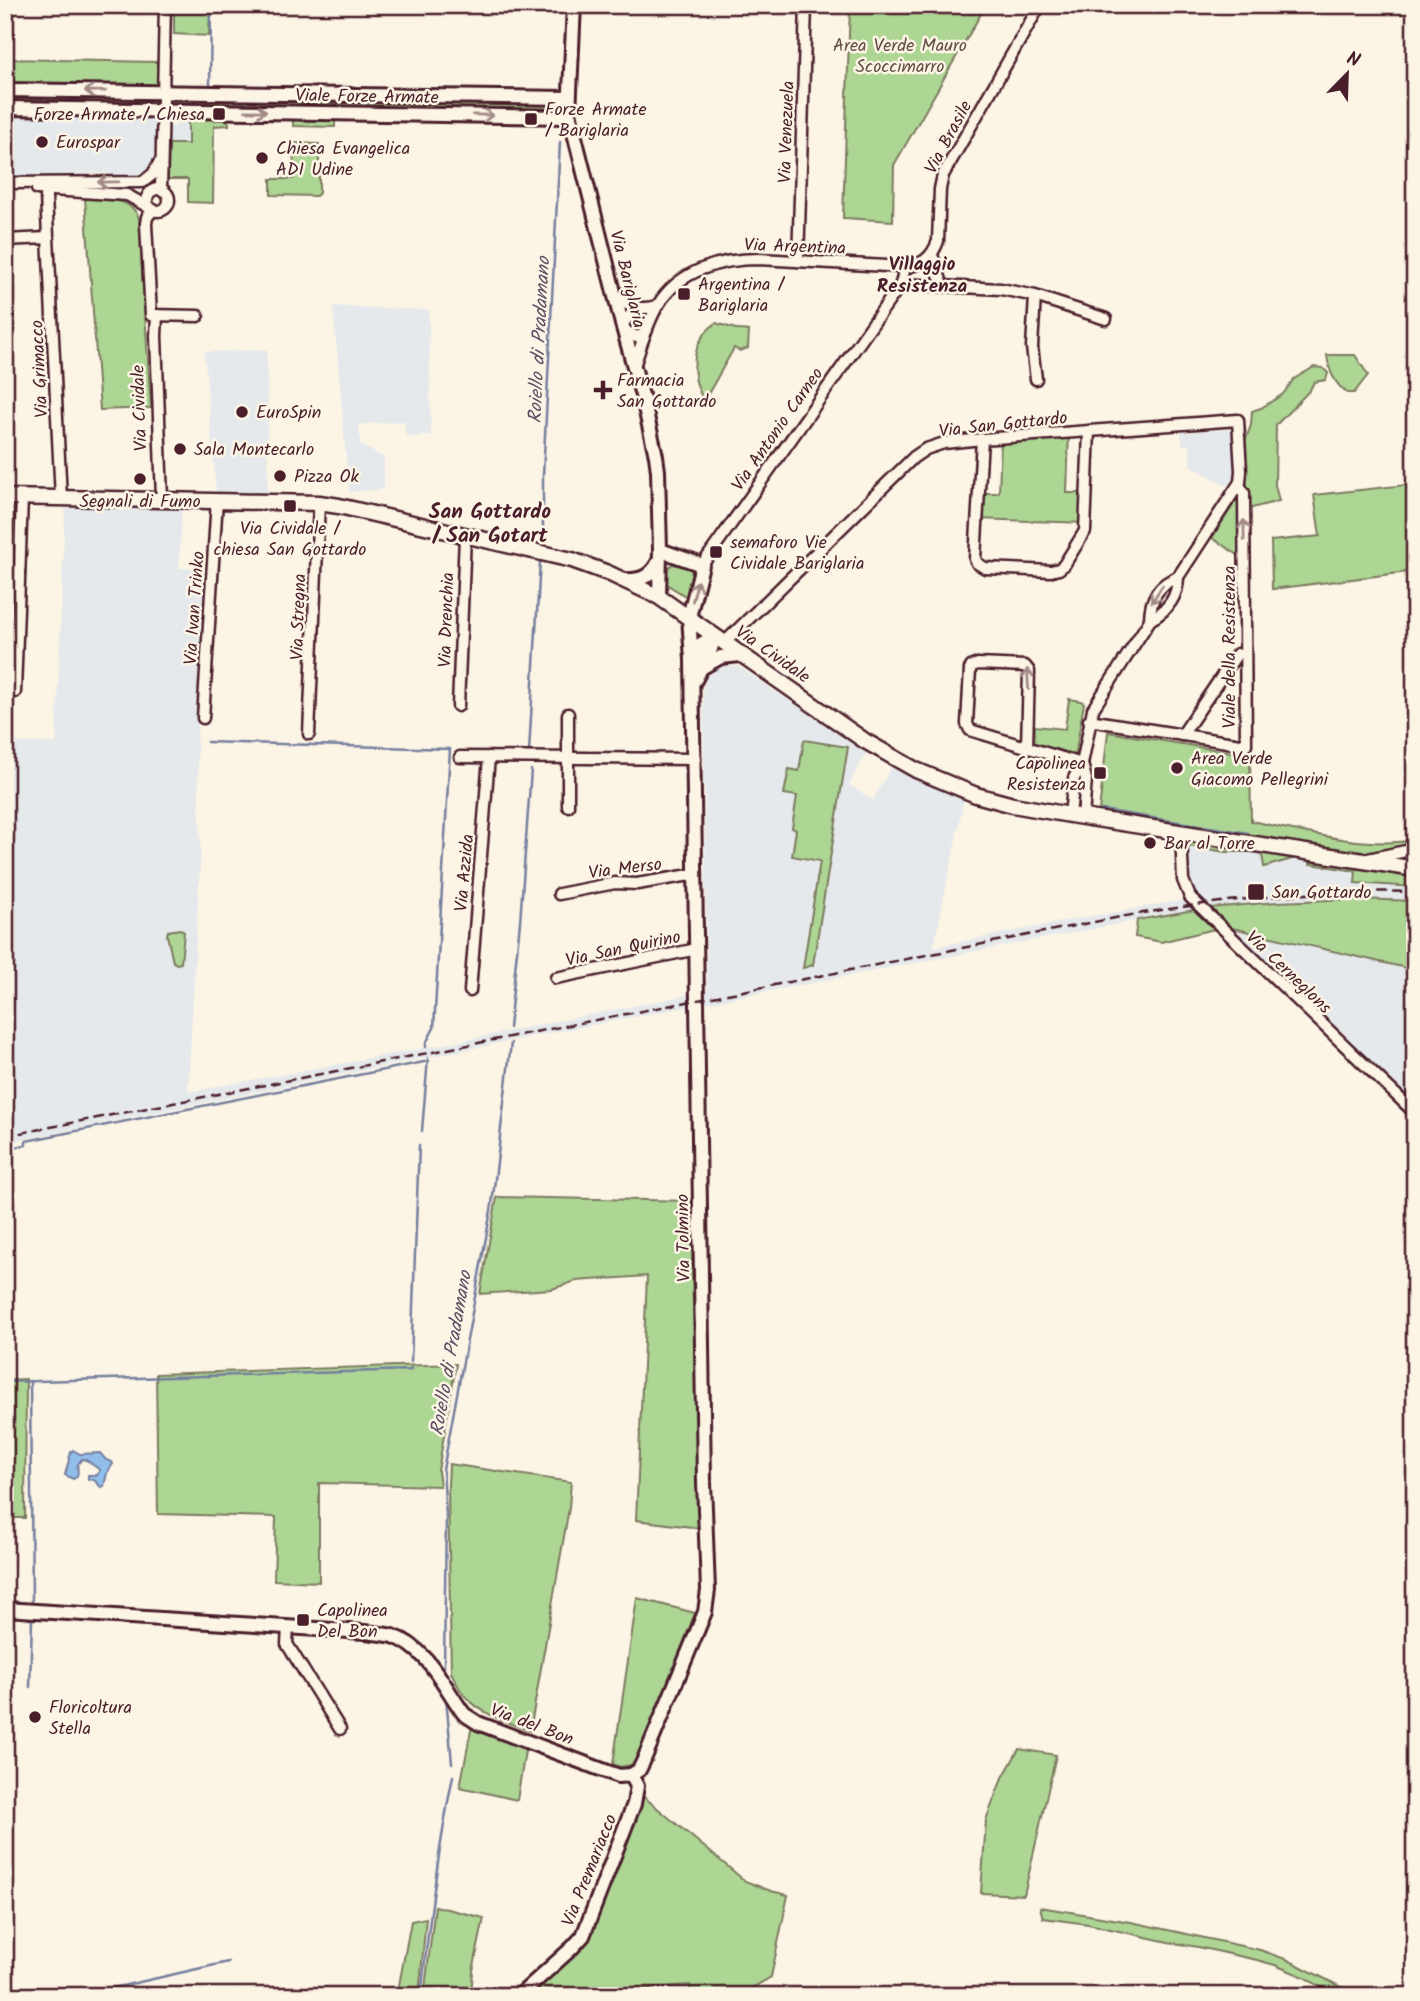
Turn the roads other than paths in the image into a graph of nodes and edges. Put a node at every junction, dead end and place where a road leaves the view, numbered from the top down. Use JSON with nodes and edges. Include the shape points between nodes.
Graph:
{"nodes":[{"id":1,"x":165,"y":5,"type":"edge"},
{"id":2,"x":574,"y":5,"type":"edge"},
{"id":3,"x":806,"y":5,"type":"edge"},
{"id":4,"x":1040,"y":5,"type":"edge"},
{"id":5,"x":5,"y":90,"type":"edge"},
{"id":6,"x":163,"y":92,"type":"junction"},
{"id":7,"x":568,"y":98,"type":"junction"},
{"id":8,"x":5,"y":108,"type":"edge"},
{"id":9,"x":163,"y":110,"type":"junction"},
{"id":10,"x":570,"y":117,"type":"junction"},
{"id":11,"x":162,"y":156,"type":"junction"},
{"id":12,"x":5,"y":185,"type":"edge"},
{"id":13,"x":160,"y":190,"type":"junction"},
{"id":14,"x":46,"y":196,"type":"dead end"},
{"id":15,"x":152,"y":209,"type":"junction"},
{"id":16,"x":48,"y":238,"type":"junction"},
{"id":17,"x":8,"y":240,"type":"edge"},
{"id":18,"x":932,"y":255,"type":"junction"},
{"id":19,"x":798,"y":261,"type":"junction"},
{"id":20,"x":905,"y":267,"type":"junction"},
{"id":21,"x":901,"y":284,"type":"junction"},
{"id":22,"x":943,"y":286,"type":"junction"},
{"id":23,"x":1035,"y":296,"type":"junction"},
{"id":24,"x":615,"y":299,"type":"junction"},
{"id":25,"x":657,"y":306,"type":"junction"},
{"id":26,"x":637,"y":308,"type":"junction"},
{"id":27,"x":157,"y":315,"type":"junction"},
{"id":28,"x":198,"y":316,"type":"dead end"},
{"id":29,"x":1106,"y":319,"type":"dead end"},
{"id":30,"x":622,"y":324,"type":"junction"},
{"id":31,"x":647,"y":330,"type":"junction"},
{"id":32,"x":634,"y":367,"type":"junction"},
{"id":33,"x":1036,"y":379,"type":"dead end"},
{"id":34,"x":1238,"y":420,"type":"joint"},
{"id":35,"x":1089,"y":431,"type":"junction"},
{"id":36,"x":982,"y":439,"type":"junction"},
{"id":37,"x":1238,"y":485,"type":"junction"},
{"id":38,"x":5,"y":497,"type":"edge"},
{"id":39,"x":22,"y":497,"type":"junction"},
{"id":40,"x":61,"y":498,"type":"junction"},
{"id":41,"x":162,"y":499,"type":"junction"},
{"id":42,"x":217,"y":500,"type":"junction"},
{"id":43,"x":319,"y":503,"type":"junction"},
{"id":44,"x":465,"y":536,"type":"junction"},
{"id":45,"x":660,"y":555,"type":"junction"},
{"id":46,"x":702,"y":565,"type":"junction"},
{"id":47,"x":1178,"y":576,"type":"junction"},
{"id":48,"x":622,"y":579,"type":"junction"},
{"id":49,"x":659,"y":597,"type":"junction"},
{"id":50,"x":689,"y":617,"type":"junction"},
{"id":51,"x":1150,"y":620,"type":"junction"},
{"id":52,"x":719,"y":640,"type":"junction"},
{"id":53,"x":1237,"y":654,"type":"dead end"},
{"id":54,"x":740,"y":655,"type":"junction"},
{"id":55,"x":696,"y":664,"type":"junction"},
{"id":56,"x":15,"y":692,"type":"dead end"},
{"id":57,"x":458,"y":706,"type":"dead end"},
{"id":58,"x":568,"y":714,"type":"dead end"},
{"id":59,"x":202,"y":718,"type":"dead end"},
{"id":60,"x":1089,"y":720,"type":"junction"},
{"id":61,"x":309,"y":734,"type":"dead end"},
{"id":62,"x":1182,"y":735,"type":"junction"},
{"id":63,"x":1027,"y":747,"type":"junction"},
{"id":64,"x":460,"y":757,"type":"dead end"},
{"id":65,"x":489,"y":757,"type":"junction"},
{"id":66,"x":568,"y":758,"type":"junction"},
{"id":67,"x":695,"y":759,"type":"junction"},
{"id":68,"x":1082,"y":764,"type":"junction"},
{"id":69,"x":568,"y":806,"type":"dead end"},
{"id":70,"x":1077,"y":816,"type":"junction"},
{"id":71,"x":1181,"y":833,"type":"junction"},
{"id":72,"x":1415,"y":849,"type":"edge"},
{"id":73,"x":1357,"y":861,"type":"junction"},
{"id":74,"x":1415,"y":869,"type":"edge"},
{"id":75,"x":696,"y":874,"type":"junction"},
{"id":76,"x":559,"y":894,"type":"dead end"},
{"id":77,"x":697,"y":949,"type":"junction"},
{"id":78,"x":556,"y":978,"type":"dead end"},
{"id":79,"x":470,"y":991,"type":"dead end"},
{"id":80,"x":1415,"y":1113,"type":"edge"},
{"id":81,"x":5,"y":1609,"type":"edge"},
{"id":82,"x":288,"y":1627,"type":"junction"},
{"id":83,"x":340,"y":1729,"type":"dead end"},
{"id":84,"x":631,"y":1775,"type":"junction"},
{"id":85,"x":519,"y":1996,"type":"edge"}],
"edges":[{"from":1,"to":6,"type":"street"},
{"from":2,"to":7,"type":"street","name":"Via Bariglaria"},
{"from":3,"to":19,"type":"street","name":"Via Venezuela"},
{"from":4,"to":18,"type":"street","name":"Via Brasile","via":[[943,175],[938,241]]},
{"from":6,"to":5,"type":"street","name":"Viale Forze Armate","one_way":true},
{"from":6,"to":7,"type":"street","name":"Viale Forze Armate"},
{"from":6,"to":9,"type":"street"},
{"from":7,"to":10,"type":"street","name":"Via Bariglaria"},
{"from":8,"to":9,"type":"street","name":"Viale Forze Armate"},
{"from":9,"to":10,"type":"street","name":"Viale Forze Armate","one_way":true},
{"from":9,"to":11,"type":"street"},
{"from":10,"to":24,"type":"street","name":"Via Bariglaria"},
{"from":11,"to":12,"type":"street","one_way":true,"via":[[156,171],[143,182]]},
{"from":11,"to":13,"type":"street"},
{"from":12,"to":15,"type":"street","via":[[127,195]]},
{"from":13,"to":15,"type":"street","via":[[148,196]]},
{"from":13,"to":15,"type":"street","via":[[168,196],[168,205],[163,210]]},
{"from":14,"to":16,"type":"street","name":"Via Grimacco"},
{"from":15,"to":27,"type":"street","name":"Via Cividale","via":[[146,224],[151,315]]},
{"from":16,"to":17,"type":"street"},
{"from":16,"to":40,"type":"street","name":"Via Grimacco"},
{"from":18,"to":20,"type":"street"},
{"from":18,"to":22,"type":"street"},
{"from":19,"to":20,"type":"street","name":"Via Argentina"},
{"from":19,"to":25,"type":"street","name":"Via Argentina","via":[[736,259],[718,263],[673,286]]},
{"from":20,"to":21,"type":"street","name":"Via Antonio Carneo"},
{"from":21,"to":22,"type":"street"},
{"from":21,"to":46,"type":"street","name":"Via Antonio Carneo"},
{"from":22,"to":23,"type":"street"},
{"from":23,"to":29,"type":"street"},
{"from":23,"to":33,"type":"street","via":[[1032,346]]},
{"from":24,"to":26,"type":"street"},
{"from":24,"to":30,"type":"street","name":"Via Bariglaria"},
{"from":25,"to":26,"type":"street"},
{"from":25,"to":31,"type":"street","name":"Via Argentina"},
{"from":26,"to":30,"type":"street"},
{"from":27,"to":28,"type":"street"},
{"from":27,"to":41,"type":"street","name":"Via Cividale"},
{"from":30,"to":31,"type":"street","via":[[636,337]]},
{"from":30,"to":32,"type":"street","name":"Via Bariglaria"},
{"from":31,"to":32,"type":"street","name":"Via Argentina"},
{"from":32,"to":45,"type":"street","name":"Via Bariglaria","via":[[657,464]]},
{"from":34,"to":35,"type":"street","name":"Via San Gottardo"},
{"from":34,"to":37,"type":"street","name":"Viale della Resistenza"},
{"from":35,"to":36,"type":"street","name":"Via San Gottardo"},
{"from":35,"to":36,"type":"street","via":[[1085,531],[1064,565],[1051,571],[985,568],[977,563]]},
{"from":36,"to":52,"type":"street","name":"Via San Gottardo","via":[[944,443],[914,457]]},
{"from":37,"to":47,"type":"street"},
{"from":62,"to":37,"type":"street","name":"Viale della Resistenza","one_way":true,"via":[[1246,745],[1244,493]]},
{"from":38,"to":39,"type":"main road","name":"Via Cividale"},
{"from":39,"to":40,"type":"main road","name":"Via Cividale"},
{"from":39,"to":56,"type":"street"},
{"from":40,"to":41,"type":"main road","name":"Via Cividale"},
{"from":41,"to":42,"type":"main road","name":"Via Cividale"},
{"from":42,"to":43,"type":"main road","name":"Via Cividale"},
{"from":42,"to":59,"type":"street","name":"Via Ivan Trinko"},
{"from":43,"to":44,"type":"main road","name":"Via Cividale"},
{"from":43,"to":61,"type":"street","name":"Via Stregna"},
{"from":44,"to":48,"type":"main road","name":"Via Cividale","via":[[572,559]]},
{"from":44,"to":57,"type":"street","name":"Via Drenchia"},
{"from":45,"to":46,"type":"street"},
{"from":45,"to":48,"type":"street","via":[[648,577]]},
{"from":45,"to":49,"type":"street","name":"Via Bariglaria"},
{"from":50,"to":46,"type":"street","name":"Via Antonio Carneo","one_way":true},
{"from":47,"to":51,"type":"street","via":[[1178,590],[1163,612]]},
{"from":47,"to":51,"type":"street","one_way":true,"via":[[1165,582],[1150,604]]},
{"from":48,"to":49,"type":"main road","name":"Via Cividale"},
{"from":49,"to":50,"type":"main road","name":"Via Cividale"},
{"from":50,"to":52,"type":"main road","name":"Via Cividale"},
{"from":50,"to":55,"type":"street","name":"Via Tolmino"},
{"from":51,"to":60,"type":"street"},
{"from":52,"to":54,"type":"main road","name":"Via Cividale"},
{"from":52,"to":55,"type":"street","name":"Via Tolmino"},
{"from":53,"to":62,"type":"street","name":"Viale della Resistenza"},
{"from":54,"to":55,"type":"street"},
{"from":54,"to":70,"type":"main road","name":"Via Cividale","via":[[865,741],[916,770],[994,801]]},
{"from":55,"to":67,"type":"street","name":"Via Tolmino"},
{"from":58,"to":66,"type":"street"},
{"from":60,"to":62,"type":"street","name":"Viale della Resistenza"},
{"from":60,"to":68,"type":"street"},
{"from":63,"to":63,"type":"street","one_way":true,"via":[[1029,669],[972,666],[968,729]]},
{"from":63,"to":68,"type":"street"},
{"from":64,"to":65,"type":"street"},
{"from":65,"to":66,"type":"street"},
{"from":65,"to":79,"type":"street","name":"Via Azzida"},
{"from":66,"to":67,"type":"street"},
{"from":66,"to":69,"type":"street"},
{"from":67,"to":75,"type":"street","name":"Via Tolmino"},
{"from":68,"to":70,"type":"street","via":[[1086,779]]},
{"from":70,"to":71,"type":"main road","name":"Via Cividale"},
{"from":71,"to":73,"type":"main road","name":"Via Cividale"},
{"from":71,"to":80,"type":"street","name":"Via Cerneglons","via":[[1183,880],[1190,897]]},
{"from":72,"to":73,"type":"street","name":"Via Cividale"},
{"from":73,"to":74,"type":"main road","name":"Via Cividale"},
{"from":75,"to":76,"type":"street","name":"Via Merso"},
{"from":75,"to":77,"type":"street","name":"Via Tolmino"},
{"from":77,"to":78,"type":"street","name":"Via San Quirino"},
{"from":77,"to":84,"type":"street","name":"Via Tolmino","via":[[708,1590],[705,1612],[643,1762]]},
{"from":81,"to":82,"type":"street","name":"Via del Bon"},
{"from":82,"to":83,"type":"street","via":[[287,1644]]},
{"from":82,"to":84,"type":"street","name":"Via del Bon","via":[[398,1639],[430,1664],[470,1719],[619,1776]]},
{"from":84,"to":85,"type":"street","name":"Via Premariacco","via":[[637,1786],[634,1804],[587,1928],[572,1948]]}]}
